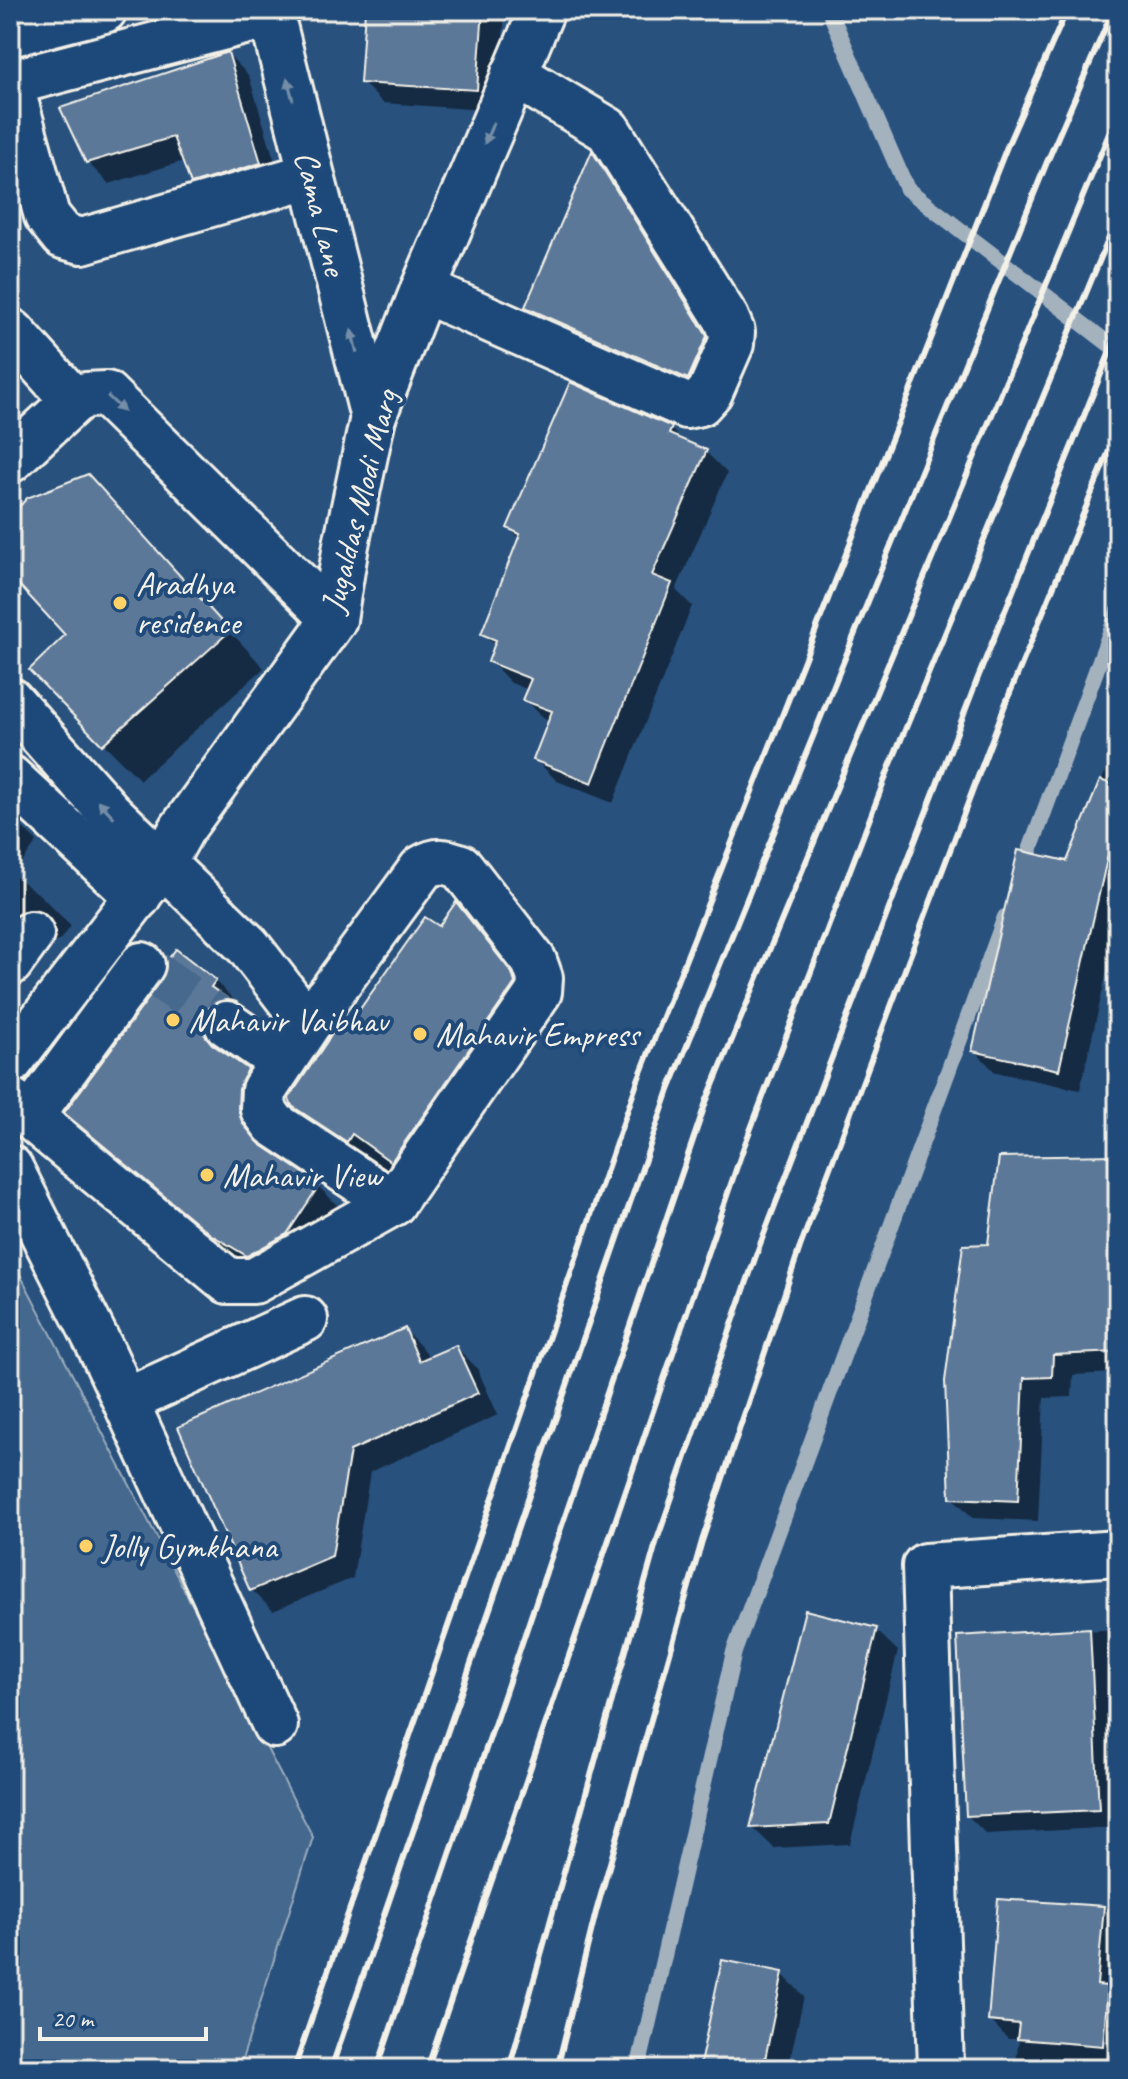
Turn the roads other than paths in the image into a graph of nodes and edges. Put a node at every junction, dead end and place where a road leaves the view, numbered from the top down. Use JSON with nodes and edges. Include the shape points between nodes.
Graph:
{"nodes":[{"id":1,"x":104,"y":10,"type":"edge"},
{"id":2,"x":542,"y":10,"type":"edge"},
{"id":3,"x":271,"y":13,"type":"edge"},
{"id":4,"x":10,"y":34,"type":"edge"},
{"id":5,"x":514,"y":74,"type":"junction"},
{"id":6,"x":10,"y":83,"type":"edge"},
{"id":7,"x":311,"y":175,"type":"junction"},
{"id":8,"x":423,"y":290,"type":"junction"},
{"id":9,"x":12,"y":332,"type":"edge"},
{"id":10,"x":74,"y":401,"type":"junction"},
{"id":11,"x":373,"y":417,"type":"junction"},
{"id":12,"x":10,"y":460,"type":"edge"},
{"id":13,"x":334,"y":619,"type":"junction"},
{"id":14,"x":10,"y":700,"type":"edge"},
{"id":15,"x":10,"y":778,"type":"edge"},
{"id":16,"x":150,"y":880,"type":"junction"},
{"id":17,"x":105,"y":939,"type":"junction"},
{"id":18,"x":227,"y":1024,"type":"tunnel mouth"},
{"id":19,"x":308,"y":1024,"type":"junction"},
{"id":20,"x":14,"y":1048,"type":"edge"},
{"id":21,"x":282,"y":1062,"type":"junction"},
{"id":22,"x":20,"y":1108,"type":"edge"},
{"id":23,"x":10,"y":1168,"type":"edge"},
{"id":24,"x":393,"y":1203,"type":"junction"},
{"id":25,"x":305,"y":1319,"type":"dead end"},
{"id":26,"x":126,"y":1401,"type":"junction"},
{"id":27,"x":1118,"y":1553,"type":"edge"},
{"id":28,"x":275,"y":1725,"type":"dead end"},
{"id":29,"x":941,"y":2069,"type":"edge"}],
"edges":[{"from":1,"to":4,"type":"street"},
{"from":2,"to":5,"type":"street","name":"Jugaldas Modi Marg"},
{"from":3,"to":6,"type":"street"},
{"from":7,"to":3,"type":"street","name":"Cama Lane","one_way":true},
{"from":5,"to":8,"type":"street","name":"Jugaldas Modi Marg","one_way":true},
{"from":5,"to":8,"type":"street","via":[[608,130],[726,318],[731,344],[710,392],[700,403],[686,406]]},
{"from":6,"to":7,"type":"street","via":[[47,216],[63,236],[82,241]]},
{"from":11,"to":7,"type":"street","name":"Cama Lane","one_way":true},
{"from":8,"to":11,"type":"street","name":"Jugaldas Modi Marg"},
{"from":9,"to":10,"type":"street"},
{"from":10,"to":12,"type":"street"},
{"from":10,"to":13,"type":"street","one_way":true,"via":[[106,394]]},
{"from":11,"to":13,"type":"street","name":"Jugaldas Modi Marg"},
{"from":13,"to":16,"type":"street","name":"Jugaldas Modi Marg"},
{"from":16,"to":14,"type":"street","one_way":true,"via":[[109,812]]},
{"from":15,"to":16,"type":"street"},
{"from":16,"to":17,"type":"street","name":"Jugaldas Modi Marg"},
{"from":16,"to":19,"type":"street","via":[[248,946]]},
{"from":17,"to":20,"type":"street","name":"Jugaldas Modi Marg"},
{"from":17,"to":22,"type":"street","via":[[146,968]]},
{"from":18,"to":21,"type":"street"},
{"from":19,"to":21,"type":"street"},
{"from":19,"to":24,"type":"street","via":[[422,868],[432,862],[461,867],[534,961],[539,992]]},
{"from":21,"to":24,"type":"street","via":[[264,1090],[263,1109],[274,1124]]},
{"from":22,"to":24,"type":"street","via":[[228,1281],[254,1281]]},
{"from":23,"to":26,"type":"street"},
{"from":25,"to":26,"type":"street"},
{"from":26,"to":28,"type":"street"},
{"from":27,"to":29,"type":"street","via":[[925,1566]]}]}
